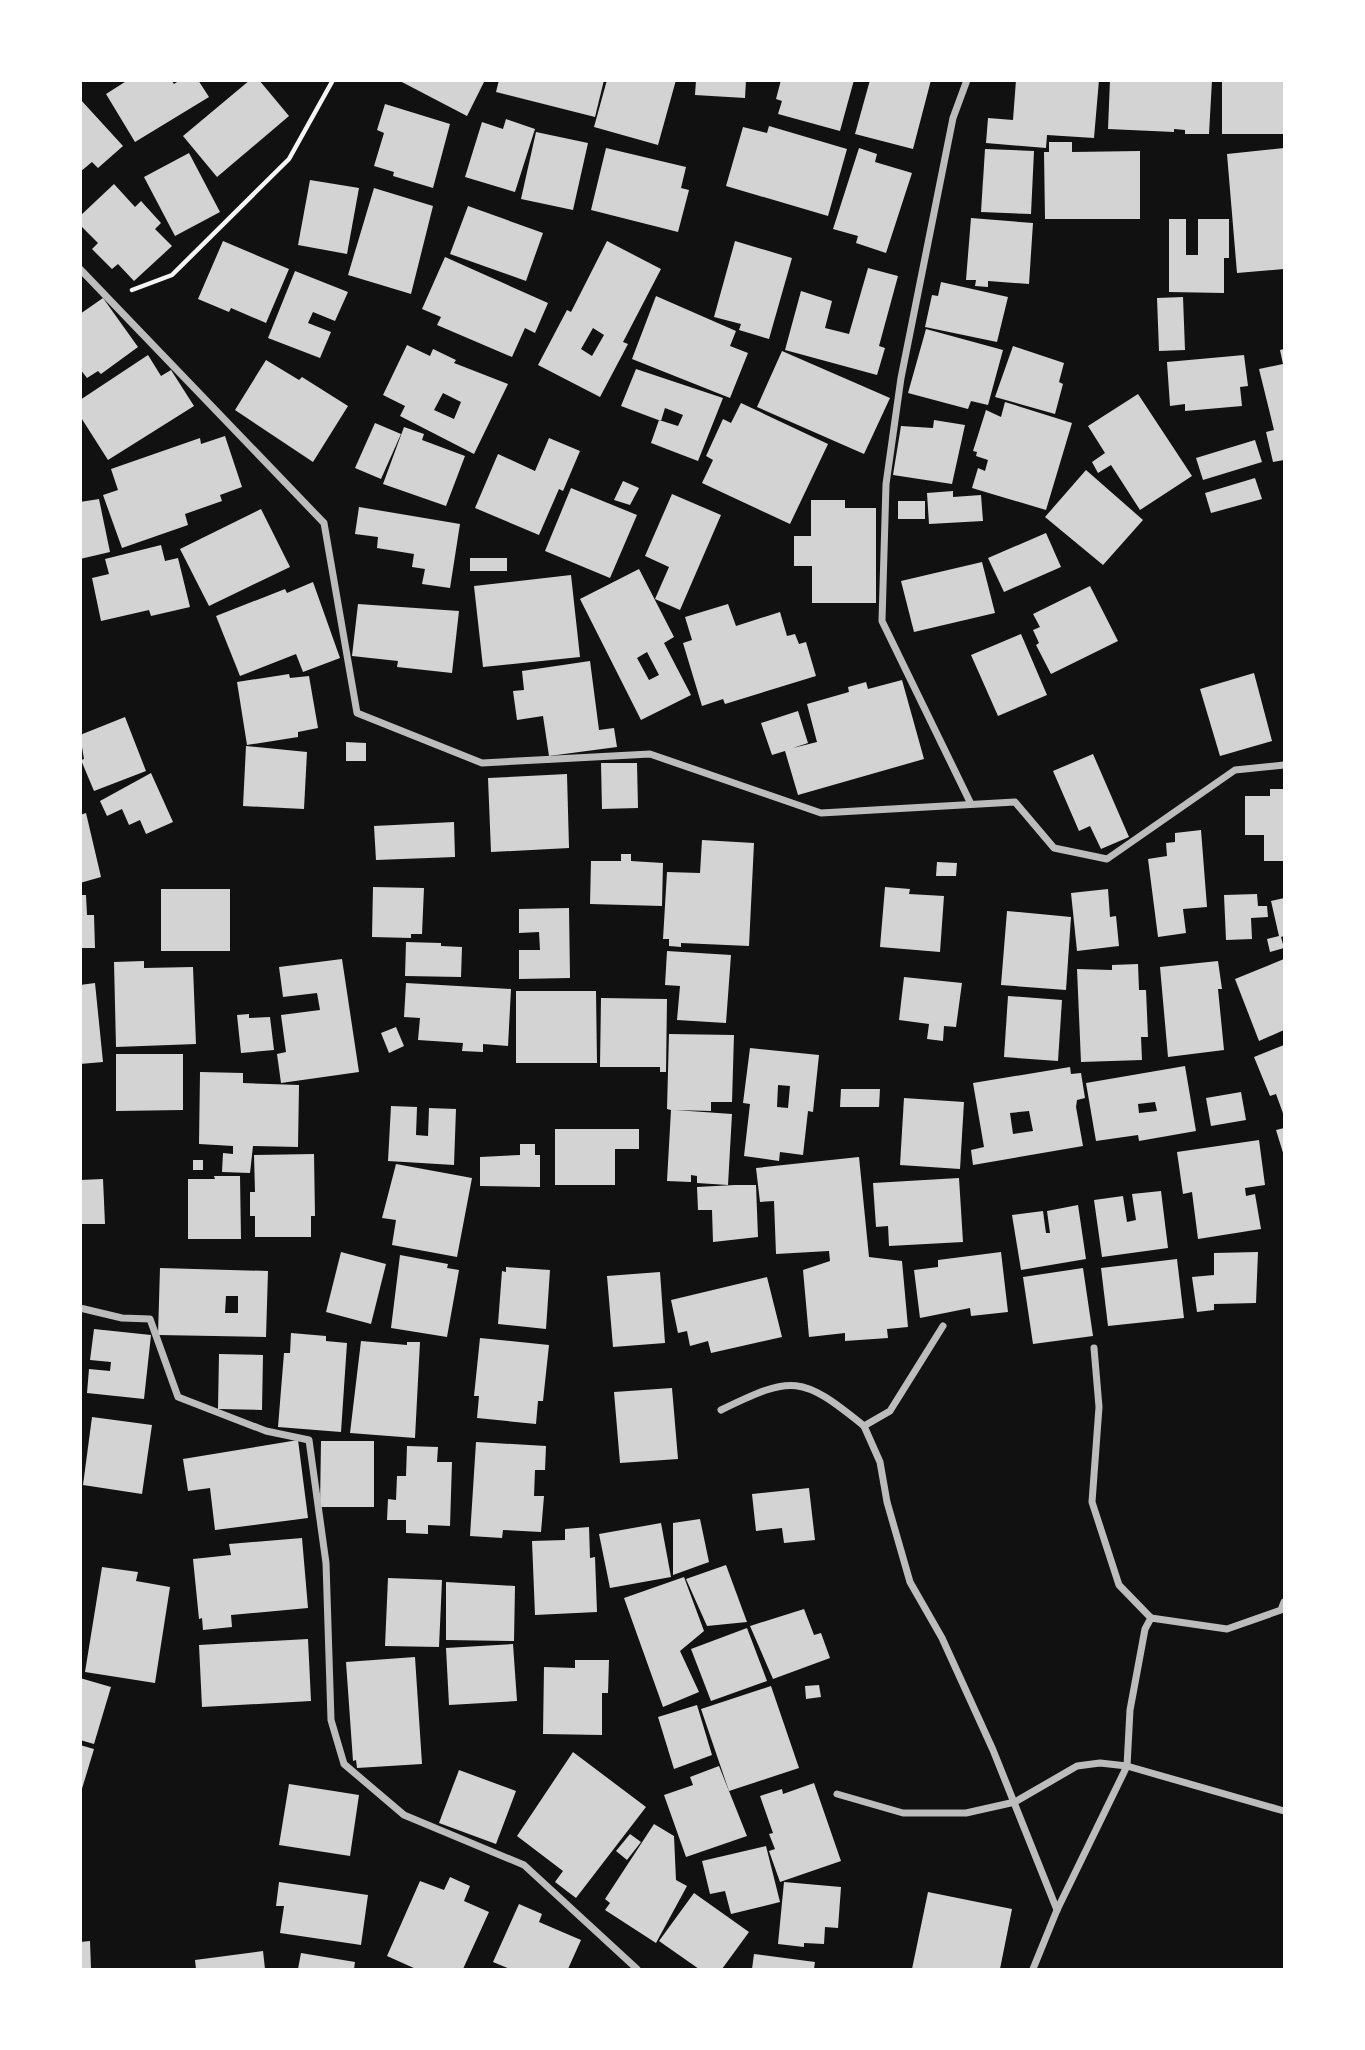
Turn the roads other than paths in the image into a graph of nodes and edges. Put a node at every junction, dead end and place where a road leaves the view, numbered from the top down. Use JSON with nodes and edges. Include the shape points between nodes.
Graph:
{"nodes":[{"id":1,"x":967,"y":80,"type":"edge"},
{"id":2,"x":80,"y":270,"type":"edge"},
{"id":3,"x":1284,"y":765,"type":"edge"},
{"id":4,"x":970,"y":802,"type":"junction"},
{"id":5,"x":80,"y":1308,"type":"edge"},
{"id":6,"x":943,"y":1326,"type":"dead end"},
{"id":7,"x":1094,"y":1348,"type":"dead end"},
{"id":8,"x":721,"y":1410,"type":"dead end"},
{"id":9,"x":864,"y":1426,"type":"junction"},
{"id":10,"x":1284,"y":1602,"type":"edge"},
{"id":11,"x":1151,"y":1618,"type":"junction"},
{"id":12,"x":1127,"y":1766,"type":"junction"},
{"id":13,"x":837,"y":1794,"type":"dead end"},
{"id":14,"x":1015,"y":1802,"type":"junction"},
{"id":15,"x":1284,"y":1811,"type":"edge"},
{"id":16,"x":1057,"y":1910,"type":"junction"},
{"id":17,"x":637,"y":1969,"type":"edge"},
{"id":18,"x":1033,"y":1969,"type":"edge"}],
"edges":[{"from":1,"to":4,"type":"street","via":[[953,117],[901,379],[886,484],[882,621]]},
{"from":2,"to":4,"type":"street","via":[[324,523],[357,713],[482,763],[650,754],[821,813]]},
{"from":3,"to":4,"type":"street","via":[[1235,770],[1107,859],[1054,848],[1015,802]]},
{"from":5,"to":17,"type":"street","via":[[150,1319],[178,1397],[267,1431],[309,1440],[326,1563],[331,1720],[344,1764],[404,1815],[524,1865]]},
{"from":6,"to":9,"type":"street","via":[[890,1410]]},
{"from":7,"to":11,"type":"street","via":[[1099,1407],[1092,1502],[1119,1585]]},
{"from":8,"to":9,"type":"street","via":[[785,1383],[804,1385]]},
{"from":9,"to":14,"type":"street","via":[[880,1462],[910,1582],[942,1638]]},
{"from":10,"to":11,"type":"street","via":[[1281,1610],[1227,1629]]},
{"from":11,"to":12,"type":"street","via":[[1130,1710]]},
{"from":12,"to":14,"type":"street","via":[[1077,1766]]},
{"from":12,"to":15,"type":"street"},
{"from":12,"to":16,"type":"street"},
{"from":13,"to":14,"type":"street","via":[[902,1813],[966,1813]]},
{"from":14,"to":16,"type":"street"},
{"from":16,"to":18,"type":"street"}]}
